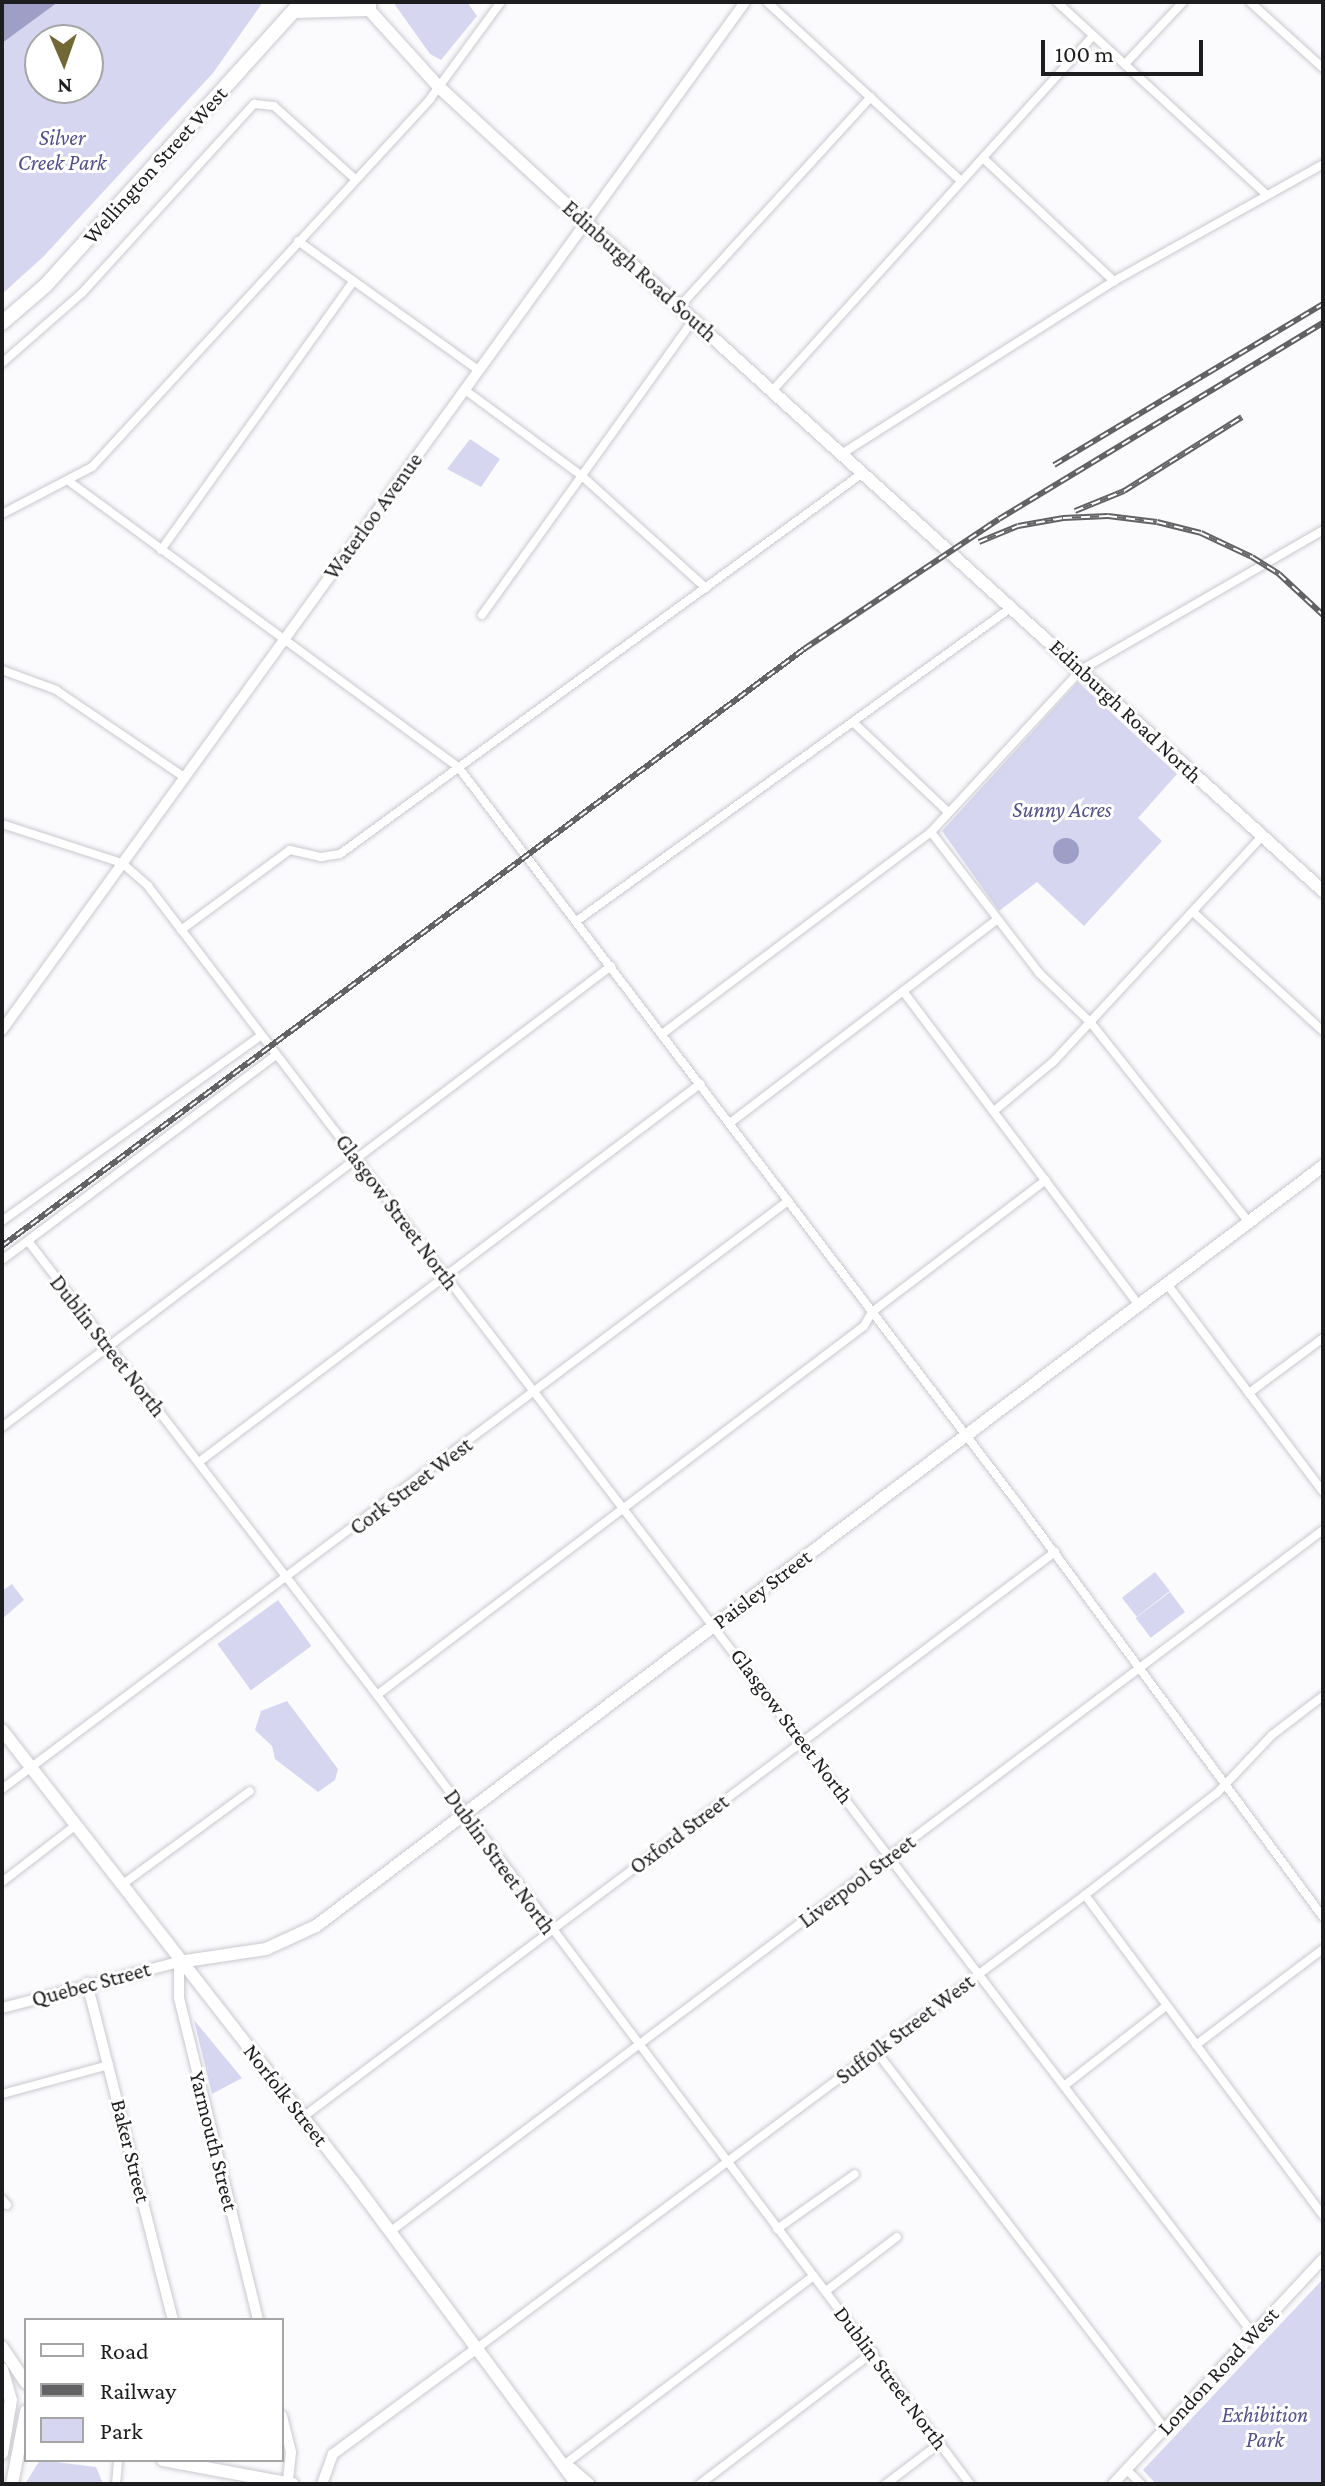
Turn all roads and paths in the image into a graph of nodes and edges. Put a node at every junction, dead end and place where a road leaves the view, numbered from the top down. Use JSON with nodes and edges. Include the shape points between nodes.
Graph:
{"nodes":[{"id":1,"x":501,"y":2,"type":"edge"},
{"id":2,"x":745,"y":2,"type":"edge"},
{"id":3,"x":767,"y":2,"type":"edge"},
{"id":4,"x":1057,"y":2,"type":"edge"},
{"id":5,"x":1183,"y":2,"type":"edge"},
{"id":6,"x":1250,"y":2,"type":"edge"},
{"id":7,"x":367,"y":4,"type":"edge"},
{"id":8,"x":297,"y":5,"type":"edge"},
{"id":9,"x":1093,"y":36,"type":"junction"},
{"id":10,"x":1125,"y":64,"type":"junction"},
{"id":11,"x":1323,"y":68,"type":"edge"},
{"id":12,"x":439,"y":87,"type":"junction"},
{"id":13,"x":871,"y":97,"type":"junction"},
{"id":14,"x":983,"y":158,"type":"junction"},
{"id":15,"x":1323,"y":164,"type":"edge"},
{"id":16,"x":354,"y":178,"type":"junction"},
{"id":17,"x":961,"y":181,"type":"junction"},
{"id":18,"x":1267,"y":195,"type":"junction"},
{"id":19,"x":585,"y":222,"type":"junction"},
{"id":20,"x":298,"y":241,"type":"junction"},
{"id":21,"x":1114,"y":281,"type":"junction"},
{"id":22,"x":353,"y":282,"type":"junction"},
{"id":23,"x":680,"y":306,"type":"junction"},
{"id":24,"x":694,"y":319,"type":"junction"},
{"id":25,"x":2,"y":323,"type":"edge"},
{"id":26,"x":2,"y":363,"type":"edge"},
{"id":27,"x":478,"y":370,"type":"junction"},
{"id":28,"x":465,"y":390,"type":"junction"},
{"id":29,"x":773,"y":390,"type":"junction"},
{"id":30,"x":843,"y":453,"type":"junction"},
{"id":31,"x":864,"y":472,"type":"junction"},
{"id":32,"x":582,"y":476,"type":"junction"},
{"id":33,"x":70,"y":482,"type":"junction"},
{"id":34,"x":2,"y":514,"type":"edge"},
{"id":35,"x":1323,"y":530,"type":"edge"},
{"id":36,"x":928,"y":531,"type":"joint"},
{"id":37,"x":161,"y":550,"type":"junction"},
{"id":38,"x":706,"y":588,"type":"junction"},
{"id":39,"x":1012,"y":607,"type":"junction"},
{"id":40,"x":482,"y":615,"type":"dead end"},
{"id":41,"x":283,"y":640,"type":"junction"},
{"id":42,"x":2,"y":670,"type":"edge"},
{"id":43,"x":1081,"y":670,"type":"junction"},
{"id":44,"x":854,"y":723,"type":"junction"},
{"id":45,"x":459,"y":768,"type":"junction"},
{"id":46,"x":184,"y":777,"type":"junction"},
{"id":47,"x":948,"y":812,"type":"junction"},
{"id":48,"x":2,"y":824,"type":"edge"},
{"id":49,"x":931,"y":832,"type":"junction"},
{"id":50,"x":1262,"y":836,"type":"junction"},
{"id":51,"x":122,"y":863,"type":"junction"},
{"id":52,"x":1322,"y":887,"type":"edge"},
{"id":53,"x":1193,"y":912,"type":"junction"},
{"id":54,"x":578,"y":920,"type":"junction"},
{"id":55,"x":996,"y":920,"type":"junction"},
{"id":56,"x":181,"y":930,"type":"junction"},
{"id":57,"x":611,"y":966,"type":"junction"},
{"id":58,"x":903,"y":991,"type":"junction"},
{"id":59,"x":1091,"y":1023,"type":"junction"},
{"id":60,"x":2,"y":1030,"type":"edge"},
{"id":61,"x":1323,"y":1031,"type":"edge"},
{"id":62,"x":662,"y":1034,"type":"junction"},
{"id":63,"x":259,"y":1037,"type":"junction"},
{"id":64,"x":276,"y":1055,"type":"junction"},
{"id":65,"x":700,"y":1084,"type":"junction"},
{"id":66,"x":994,"y":1111,"type":"junction"},
{"id":67,"x":730,"y":1123,"type":"junction"},
{"id":68,"x":357,"y":1159,"type":"junction"},
{"id":69,"x":1323,"y":1166,"type":"edge"},
{"id":70,"x":1046,"y":1180,"type":"junction"},
{"id":71,"x":788,"y":1201,"type":"junction"},
{"id":72,"x":4,"y":1217,"type":"edge"},
{"id":73,"x":1249,"y":1222,"type":"junction"},
{"id":74,"x":28,"y":1241,"type":"junction"},
{"id":75,"x":2,"y":1260,"type":"edge"},
{"id":76,"x":445,"y":1275,"type":"junction"},
{"id":77,"x":1167,"y":1284,"type":"junction"},
{"id":78,"x":1139,"y":1305,"type":"junction"},
{"id":79,"x":872,"y":1312,"type":"junction"},
{"id":80,"x":1323,"y":1338,"type":"edge"},
{"id":81,"x":110,"y":1348,"type":"junction"},
{"id":82,"x":536,"y":1392,"type":"junction"},
{"id":83,"x":1249,"y":1393,"type":"junction"},
{"id":84,"x":2,"y":1427,"type":"edge"},
{"id":85,"x":967,"y":1436,"type":"junction"},
{"id":86,"x":199,"y":1462,"type":"junction"},
{"id":87,"x":1323,"y":1492,"type":"edge"},
{"id":88,"x":624,"y":1507,"type":"junction"},
{"id":89,"x":1323,"y":1530,"type":"edge"},
{"id":90,"x":1055,"y":1552,"type":"junction"},
{"id":91,"x":287,"y":1579,"type":"junction"},
{"id":92,"x":714,"y":1624,"type":"junction"},
{"id":93,"x":1140,"y":1666,"type":"junction"},
{"id":94,"x":377,"y":1695,"type":"junction"},
{"id":95,"x":1323,"y":1696,"type":"edge"},
{"id":96,"x":2,"y":1730,"type":"edge"},
{"id":97,"x":803,"y":1741,"type":"junction"},
{"id":98,"x":32,"y":1768,"type":"junction"},
{"id":99,"x":1225,"y":1782,"type":"junction"},
{"id":100,"x":2,"y":1789,"type":"edge"},
{"id":101,"x":250,"y":1791,"type":"dead end"},
{"id":102,"x":464,"y":1814,"type":"junction"},
{"id":103,"x":76,"y":1825,"type":"junction"},
{"id":104,"x":890,"y":1855,"type":"junction"},
{"id":105,"x":2,"y":1882,"type":"edge"},
{"id":106,"x":123,"y":1884,"type":"junction"},
{"id":107,"x":1085,"y":1895,"type":"junction"},
{"id":108,"x":1323,"y":1917,"type":"edge"},
{"id":109,"x":550,"y":1930,"type":"junction"},
{"id":110,"x":1323,"y":1949,"type":"edge"},
{"id":111,"x":179,"y":1962,"type":"junction"},
{"id":112,"x":979,"y":1972,"type":"junction"},
{"id":113,"x":87,"y":1983,"type":"junction"},
{"id":114,"x":1166,"y":2006,"type":"junction"},
{"id":115,"x":2,"y":2008,"type":"edge"},
{"id":116,"x":1196,"y":2045,"type":"junction"},
{"id":117,"x":640,"y":2046,"type":"junction"},
{"id":118,"x":876,"y":2051,"type":"junction"},
{"id":119,"x":109,"y":2065,"type":"junction"},
{"id":120,"x":1064,"y":2086,"type":"junction"},
{"id":121,"x":2,"y":2094,"type":"edge"},
{"id":122,"x":303,"y":2117,"type":"junction"},
{"id":123,"x":729,"y":2162,"type":"junction"},
{"id":124,"x":855,"y":2174,"type":"dead end"},
{"id":125,"x":1323,"y":2216,"type":"edge"},
{"id":126,"x":777,"y":2229,"type":"junction"},
{"id":127,"x":391,"y":2231,"type":"junction"},
{"id":128,"x":897,"y":2237,"type":"dead end"},
{"id":129,"x":1323,"y":2259,"type":"edge"},
{"id":130,"x":814,"y":2276,"type":"junction"},
{"id":131,"x":826,"y":2291,"type":"junction"},
{"id":132,"x":172,"y":2318,"type":"edge"},
{"id":133,"x":258,"y":2318,"type":"edge"},
{"id":134,"x":1253,"y":2334,"type":"junction"},
{"id":135,"x":2,"y":2347,"type":"edge"},
{"id":136,"x":476,"y":2349,"type":"junction"},
{"id":137,"x":873,"y":2352,"type":"junction"},
{"id":138,"x":2,"y":2369,"type":"edge"},
{"id":139,"x":24,"y":2380,"type":"edge"},
{"id":140,"x":5,"y":2420,"type":"edge"},
{"id":141,"x":284,"y":2424,"type":"edge"},
{"id":142,"x":1164,"y":2428,"type":"junction"},
{"id":143,"x":3,"y":2436,"type":"edge"},
{"id":144,"x":23,"y":2440,"type":"edge"},
{"id":145,"x":940,"y":2443,"type":"junction"},
{"id":146,"x":2,"y":2453,"type":"edge"},
{"id":147,"x":118,"y":2462,"type":"edge"},
{"id":148,"x":184,"y":2462,"type":"edge"},
{"id":149,"x":206,"y":2464,"type":"edge"},
{"id":150,"x":565,"y":2464,"type":"junction"},
{"id":151,"x":1127,"y":2470,"type":"junction"},
{"id":152,"x":12,"y":2484,"type":"edge"},
{"id":153,"x":116,"y":2484,"type":"edge"},
{"id":154,"x":290,"y":2484,"type":"edge"},
{"id":155,"x":322,"y":2484,"type":"edge"},
{"id":156,"x":577,"y":2484,"type":"edge"},
{"id":157,"x":588,"y":2484,"type":"edge"},
{"id":158,"x":700,"y":2484,"type":"edge"},
{"id":159,"x":886,"y":2484,"type":"edge"},
{"id":160,"x":970,"y":2484,"type":"edge"},
{"id":161,"x":1113,"y":2484,"type":"edge"},
{"id":162,"x":1141,"y":2484,"type":"edge"}],
"edges":[{"from":1,"to":12,"type":"street"},
{"from":2,"to":19,"type":"street","name":"Waterloo Avenue"},
{"from":3,"to":13,"type":"street"},
{"from":4,"to":9,"type":"street"},
{"from":5,"to":10,"type":"street"},
{"from":6,"to":11,"type":"street"},
{"from":7,"to":8,"type":"main road"},
{"from":7,"to":12,"type":"main road","name":"Edinburgh Road South"},
{"from":8,"to":25,"type":"main road","name":"Wellington Street West","via":[[46,285]]},
{"from":9,"to":10,"type":"street"},
{"from":9,"to":14,"type":"street"},
{"from":10,"to":18,"type":"street"},
{"from":12,"to":16,"type":"street"},
{"from":12,"to":19,"type":"main road","name":"Edinburgh Road South"},
{"from":13,"to":17,"type":"street"},
{"from":13,"to":23,"type":"street"},
{"from":14,"to":17,"type":"street"},
{"from":14,"to":21,"type":"street"},
{"from":15,"to":18,"type":"street"},
{"from":16,"to":20,"type":"street"},
{"from":16,"to":26,"type":"street","via":[[274,106],[254,104],[82,293]]},
{"from":17,"to":29,"type":"street"},
{"from":18,"to":21,"type":"street"},
{"from":19,"to":23,"type":"main road","name":"Edinburgh Road South"},
{"from":19,"to":27,"type":"street","name":"Waterloo Avenue"},
{"from":20,"to":22,"type":"street"},
{"from":20,"to":33,"type":"street","via":[[112,446]]},
{"from":21,"to":30,"type":"street"},
{"from":22,"to":27,"type":"street"},
{"from":22,"to":37,"type":"street"},
{"from":23,"to":24,"type":"main road","name":"Edinburgh Road South"},
{"from":24,"to":29,"type":"main road","name":"Edinburgh Road South"},
{"from":24,"to":32,"type":"street"},
{"from":27,"to":28,"type":"street","name":"Waterloo Avenue"},
{"from":28,"to":32,"type":"street"},
{"from":28,"to":41,"type":"street","name":"Waterloo Avenue"},
{"from":29,"to":30,"type":"main road","name":"Edinburgh Road South"},
{"from":30,"to":31,"type":"main road","name":"Edinburgh Road South"},
{"from":31,"to":36,"type":"main road","name":"Edinburgh Road South"},
{"from":31,"to":38,"type":"street"},
{"from":32,"to":38,"type":"street"},
{"from":32,"to":40,"type":"street"},
{"from":33,"to":34,"type":"street"},
{"from":33,"to":37,"type":"street"},
{"from":35,"to":43,"type":"street"},
{"from":36,"to":39,"type":"main road","name":"Edinburgh Road North"},
{"from":37,"to":41,"type":"street"},
{"from":38,"to":45,"type":"street"},
{"from":39,"to":43,"type":"main road","name":"Edinburgh Road North"},
{"from":39,"to":44,"type":"street"},
{"from":41,"to":45,"type":"street"},
{"from":41,"to":46,"type":"street","name":"Waterloo Avenue"},
{"from":42,"to":46,"type":"street","via":[[56,690]]},
{"from":43,"to":47,"type":"street"},
{"from":43,"to":50,"type":"main road","name":"Edinburgh Road North"},
{"from":44,"to":47,"type":"street"},
{"from":44,"to":54,"type":"street"},
{"from":45,"to":54,"type":"street"},
{"from":45,"to":56,"type":"street","via":[[340,854],[321,857],[298,849],[283,853]]},
{"from":46,"to":51,"type":"street","name":"Waterloo Avenue"},
{"from":47,"to":49,"type":"street"},
{"from":48,"to":51,"type":"street"},
{"from":49,"to":55,"type":"street"},
{"from":49,"to":62,"type":"street"},
{"from":50,"to":52,"type":"main road","name":"Edinburgh Road North"},
{"from":50,"to":53,"type":"street"},
{"from":51,"to":56,"type":"street","name":"Glasgow Street North"},
{"from":51,"to":60,"type":"street","name":"Waterloo Avenue"},
{"from":53,"to":59,"type":"street"},
{"from":53,"to":61,"type":"street"},
{"from":54,"to":57,"type":"street"},
{"from":55,"to":58,"type":"street"},
{"from":55,"to":59,"type":"street","via":[[1038,972]]},
{"from":56,"to":63,"type":"street","name":"Glasgow Street North"},
{"from":57,"to":62,"type":"street"},
{"from":57,"to":68,"type":"street"},
{"from":58,"to":66,"type":"street"},
{"from":58,"to":67,"type":"street"},
{"from":59,"to":66,"type":"street"},
{"from":59,"to":73,"type":"street"},
{"from":62,"to":65,"type":"street"},
{"from":63,"to":64,"type":"street","name":"Glasgow Street North"},
{"from":63,"to":72,"type":"street"},
{"from":64,"to":68,"type":"street","name":"Glasgow Street North"},
{"from":64,"to":74,"type":"street"},
{"from":65,"to":67,"type":"street"},
{"from":65,"to":76,"type":"street"},
{"from":66,"to":70,"type":"street"},
{"from":67,"to":71,"type":"street"},
{"from":68,"to":76,"type":"street","name":"Glasgow Street North"},
{"from":68,"to":81,"type":"street"},
{"from":69,"to":73,"type":"main road","name":"Paisley Street"},
{"from":70,"to":78,"type":"street"},
{"from":70,"to":79,"type":"street"},
{"from":71,"to":79,"type":"street"},
{"from":71,"to":82,"type":"street","name":"Cork Street West"},
{"from":73,"to":77,"type":"main road","name":"Paisley Street"},
{"from":74,"to":75,"type":"street"},
{"from":74,"to":81,"type":"street","name":"Dublin Street North"},
{"from":76,"to":82,"type":"street","name":"Glasgow Street North"},
{"from":76,"to":86,"type":"street"},
{"from":77,"to":78,"type":"main road","name":"Paisley Street"},
{"from":77,"to":83,"type":"street"},
{"from":78,"to":85,"type":"main road","name":"Paisley Street"},
{"from":79,"to":85,"type":"street"},
{"from":79,"to":88,"type":"street","via":[[864,1326]]},
{"from":80,"to":83,"type":"street"},
{"from":81,"to":84,"type":"street"},
{"from":81,"to":86,"type":"street","name":"Dublin Street North"},
{"from":82,"to":88,"type":"street","name":"Glasgow Street North"},
{"from":82,"to":91,"type":"street","name":"Cork Street West"},
{"from":83,"to":87,"type":"street"},
{"from":85,"to":90,"type":"street"},
{"from":85,"to":92,"type":"main road","name":"Paisley Street"},
{"from":86,"to":91,"type":"street","name":"Dublin Street North"},
{"from":88,"to":92,"type":"street","name":"Glasgow Street North"},
{"from":88,"to":94,"type":"street"},
{"from":89,"to":93,"type":"street","name":"Liverpool Street"},
{"from":90,"to":93,"type":"street"},
{"from":90,"to":97,"type":"street","name":"Oxford Street"},
{"from":91,"to":94,"type":"street","name":"Dublin Street North"},
{"from":91,"to":98,"type":"street","name":"Cork Street West"},
{"from":92,"to":97,"type":"street","name":"Glasgow Street North"},
{"from":92,"to":102,"type":"main road","name":"Paisley Street"},
{"from":93,"to":99,"type":"street"},
{"from":93,"to":104,"type":"street","name":"Liverpool Street"},
{"from":94,"to":102,"type":"street","name":"Dublin Street North"},
{"from":95,"to":99,"type":"street","name":"Suffolk Street West","via":[[1272,1735]]},
{"from":96,"to":98,"type":"main road","name":"Norfolk Street"},
{"from":97,"to":104,"type":"street","name":"Glasgow Street North"},
{"from":97,"to":109,"type":"street","name":"Oxford Street"},
{"from":98,"to":100,"type":"street","name":"Cork Street West"},
{"from":98,"to":103,"type":"main road","name":"Norfolk Street"},
{"from":99,"to":107,"type":"street","name":"Suffolk Street West"},
{"from":99,"to":108,"type":"street"},
{"from":101,"to":106,"type":"street"},
{"from":102,"to":109,"type":"street","name":"Dublin Street North"},
{"from":102,"to":111,"type":"main road","name":"Paisley Street","via":[[294,1939],[266,1949]]},
{"from":103,"to":105,"type":"street"},
{"from":103,"to":106,"type":"main road","name":"Norfolk Street"},
{"from":104,"to":112,"type":"street","name":"Glasgow Street North"},
{"from":104,"to":117,"type":"street","name":"Liverpool Street"},
{"from":106,"to":111,"type":"main road","name":"Norfolk Street"},
{"from":107,"to":112,"type":"street","name":"Suffolk Street West"},
{"from":107,"to":114,"type":"street"},
{"from":109,"to":117,"type":"street","name":"Dublin Street North"},
{"from":109,"to":122,"type":"street","name":"Oxford Street"},
{"from":110,"to":116,"type":"street"},
{"from":111,"to":113,"type":"street","name":"Quebec Street"},
{"from":111,"to":122,"type":"main road","name":"Norfolk Street"},
{"from":111,"to":133,"type":"street","name":"Yarmouth Street","via":[[179,1998]]},
{"from":112,"to":118,"type":"street","name":"Suffolk Street West"},
{"from":112,"to":120,"type":"street","name":"Glasgow Street North"},
{"from":113,"to":115,"type":"street","name":"Quebec Street"},
{"from":113,"to":119,"type":"street","name":"Baker Street"},
{"from":114,"to":116,"type":"street"},
{"from":114,"to":120,"type":"street"},
{"from":116,"to":125,"type":"street"},
{"from":117,"to":123,"type":"street","name":"Dublin Street North"},
{"from":117,"to":127,"type":"street","name":"Liverpool Street"},
{"from":118,"to":123,"type":"street","name":"Suffolk Street West"},
{"from":118,"to":142,"type":"street"},
{"from":119,"to":121,"type":"street"},
{"from":119,"to":132,"type":"street","name":"Baker Street"},
{"from":120,"to":134,"type":"street","name":"Glasgow Street North"},
{"from":122,"to":127,"type":"main road","name":"Norfolk Street"},
{"from":123,"to":126,"type":"street","name":"Dublin Street North"},
{"from":123,"to":136,"type":"street","name":"Suffolk Street West"},
{"from":124,"to":126,"type":"street"},
{"from":126,"to":130,"type":"street","name":"Dublin Street North"},
{"from":127,"to":136,"type":"main road","name":"Norfolk Street"},
{"from":128,"to":131,"type":"street"},
{"from":129,"to":134,"type":"street","name":"London Road West"},
{"from":130,"to":131,"type":"street","name":"Dublin Street North"},
{"from":130,"to":150,"type":"street"},
{"from":131,"to":137,"type":"street","name":"Dublin Street North"},
{"from":134,"to":142,"type":"street","name":"London Road West"},
{"from":135,"to":139,"type":"main road"},
{"from":136,"to":150,"type":"main road","name":"Norfolk Street"},
{"from":136,"to":155,"type":"street","via":[[333,2454]]},
{"from":137,"to":145,"type":"street","name":"Dublin Street North"},
{"from":137,"to":158,"type":"street"},
{"from":138,"to":140,"type":"main road","via":[[11,2400]]},
{"from":140,"to":143,"type":"main road"},
{"from":141,"to":154,"type":"street","via":[[292,2458]]},
{"from":142,"to":151,"type":"street","name":"London Road West"},
{"from":143,"to":144,"type":"main road"},
{"from":143,"to":146,"type":"main road"},
{"from":144,"to":152,"type":"main road"},
{"from":145,"to":159,"type":"street"},
{"from":145,"to":160,"type":"street","name":"Dublin Street North"},
{"from":147,"to":153,"type":"street"},
{"from":148,"to":149,"type":"main road"},
{"from":149,"to":154,"type":"main road"},
{"from":150,"to":156,"type":"main road","name":"Norfolk Street"},
{"from":150,"to":157,"type":"main road","name":"Norfolk Street"},
{"from":151,"to":161,"type":"street","name":"London Road West"},
{"from":151,"to":162,"type":"street"}]}
